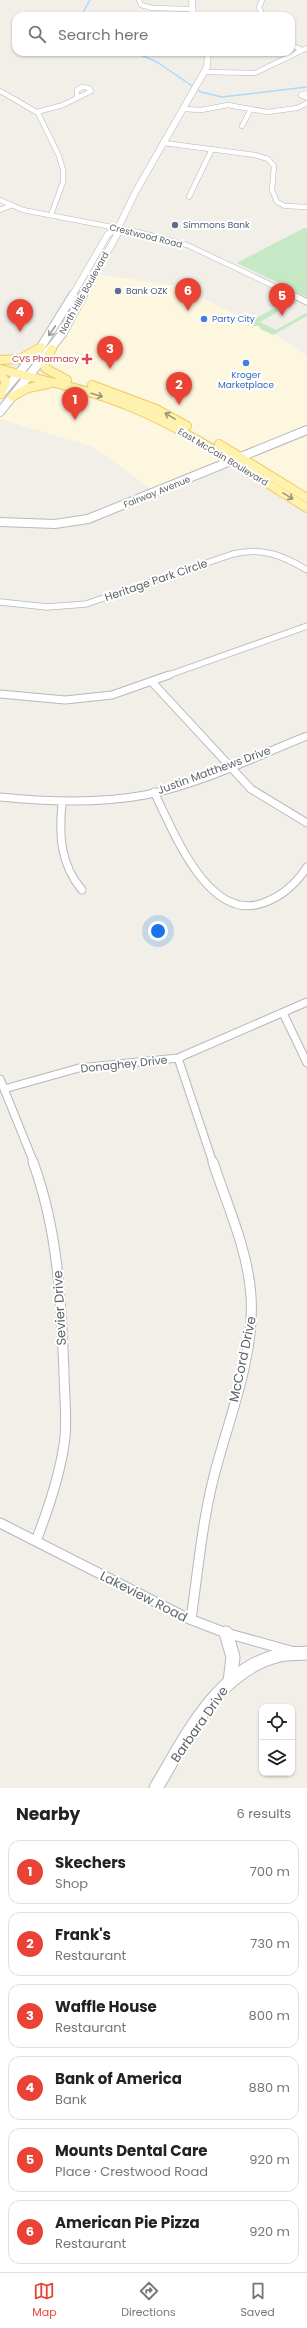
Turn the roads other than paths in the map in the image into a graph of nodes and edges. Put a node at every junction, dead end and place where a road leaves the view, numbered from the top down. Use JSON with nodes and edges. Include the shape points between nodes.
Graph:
{"nodes":[{"id":1,"x":139,"y":0,"type":"edge"},
{"id":2,"x":192,"y":0,"type":"edge"},
{"id":3,"x":262,"y":0,"type":"edge"},
{"id":4,"x":192,"y":9,"type":"junction"},
{"id":5,"x":192,"y":12,"type":"edge"},
{"id":6,"x":262,"y":12,"type":"edge"},
{"id":7,"x":295,"y":46,"type":"edge"},
{"id":8,"x":305,"y":49,"type":"edge"},
{"id":9,"x":295,"y":54,"type":"edge"},
{"id":10,"x":208,"y":56,"type":"edge"},
{"id":11,"x":290,"y":56,"type":"edge"},
{"id":12,"x":205,"y":72,"type":"junction"},
{"id":13,"x":0,"y":91,"type":"edge"},
{"id":14,"x":307,"y":93,"type":"edge"},
{"id":15,"x":77,"y":98,"type":"dead end"},
{"id":16,"x":307,"y":98,"type":"edge"},
{"id":17,"x":307,"y":103,"type":"edge"},
{"id":18,"x":184,"y":109,"type":"junction"},
{"id":19,"x":251,"y":109,"type":"junction"},
{"id":20,"x":37,"y":112,"type":"junction"},
{"id":21,"x":242,"y":126,"type":"dead end"},
{"id":22,"x":164,"y":143,"type":"junction"},
{"id":23,"x":212,"y":149,"type":"junction"},
{"id":24,"x":189,"y":197,"type":"dead end"},
{"id":25,"x":0,"y":200,"type":"edge"},
{"id":26,"x":10,"y":206,"type":"junction"},
{"id":27,"x":307,"y":207,"type":"edge"},
{"id":28,"x":0,"y":210,"type":"edge"},
{"id":29,"x":51,"y":215,"type":"junction"},
{"id":30,"x":118,"y":228,"type":"junction"},
{"id":31,"x":307,"y":302,"type":"edge"},
{"id":32,"x":41,"y":347,"type":"junction"},
{"id":33,"x":52,"y":349,"type":"junction"},
{"id":34,"x":0,"y":361,"type":"edge"},
{"id":35,"x":0,"y":369,"type":"edge"},
{"id":36,"x":21,"y":371,"type":"junction"},
{"id":37,"x":0,"y":373,"type":"edge"},
{"id":38,"x":30,"y":374,"type":"junction"},
{"id":39,"x":66,"y":383,"type":"junction"},
{"id":40,"x":0,"y":395,"type":"edge"},
{"id":41,"x":12,"y":397,"type":"junction"},
{"id":42,"x":0,"y":412,"type":"edge"},
{"id":43,"x":307,"y":430,"type":"edge"},
{"id":44,"x":240,"y":457,"type":"junction"},
{"id":45,"x":231,"y":461,"type":"junction"},
{"id":46,"x":307,"y":498,"type":"edge"},
{"id":47,"x":307,"y":508,"type":"edge"},
{"id":48,"x":0,"y":522,"type":"edge"},
{"id":49,"x":307,"y":570,"type":"edge"},
{"id":50,"x":0,"y":602,"type":"edge"},
{"id":51,"x":307,"y":626,"type":"edge"},
{"id":52,"x":152,"y":682,"type":"junction"},
{"id":53,"x":0,"y":694,"type":"edge"},
{"id":54,"x":307,"y":736,"type":"edge"},
{"id":55,"x":229,"y":766,"type":"junction"},
{"id":56,"x":154,"y":792,"type":"junction"},
{"id":57,"x":0,"y":797,"type":"edge"},
{"id":58,"x":62,"y":803,"type":"junction"},
{"id":59,"x":307,"y":823,"type":"edge"},
{"id":60,"x":307,"y":867,"type":"edge"},
{"id":61,"x":82,"y":890,"type":"dead end"},
{"id":62,"x":307,"y":1002,"type":"edge"},
{"id":63,"x":283,"y":1013,"type":"junction"},
{"id":64,"x":178,"y":1058,"type":"junction"},
{"id":65,"x":307,"y":1063,"type":"edge"},
{"id":66,"x":0,"y":1079,"type":"edge"},
{"id":67,"x":4,"y":1089,"type":"junction"},
{"id":68,"x":0,"y":1523,"type":"edge"},
{"id":69,"x":36,"y":1541,"type":"junction"},
{"id":70,"x":192,"y":1619,"type":"junction"},
{"id":71,"x":226,"y":1633,"type":"junction"},
{"id":72,"x":301,"y":1652,"type":"edge"},
{"id":73,"x":230,"y":1682,"type":"junction"},
{"id":74,"x":156,"y":1788,"type":"edge"}],
"edges":[{"from":1,"to":4,"type":"street","via":[[141,4],[150,8]]},
{"from":2,"to":4,"type":"street"},
{"from":3,"to":6,"type":"street"},
{"from":4,"to":5,"type":"street"},
{"from":7,"to":8,"type":"street"},
{"from":8,"to":9,"type":"street"},
{"from":10,"to":12,"type":"street","name":"North Hills Boulevard"},
{"from":11,"to":12,"type":"street","via":[[255,73]]},
{"from":12,"to":18,"type":"street","name":"North Hills Boulevard"},
{"from":13,"to":20,"type":"street"},
{"from":14,"to":16,"type":"street","via":[[301,96]]},
{"from":15,"to":20,"type":"street"},
{"from":17,"to":19,"type":"street","via":[[301,107],[275,111]]},
{"from":18,"to":19,"type":"street","via":[[201,110],[228,105]]},
{"from":18,"to":22,"type":"street","name":"North Hills Boulevard"},
{"from":19,"to":21,"type":"street"},
{"from":20,"to":29,"type":"street","via":[[64,170],[63,186]]},
{"from":22,"to":23,"type":"street"},
{"from":22,"to":30,"type":"street","name":"North Hills Boulevard"},
{"from":23,"to":24,"type":"street"},
{"from":23,"to":27,"type":"street","via":[[268,159],[274,166],[272,190],[277,202],[285,206]]},
{"from":25,"to":26,"type":"street","name":"Crestwood Road"},
{"from":26,"to":28,"type":"street"},
{"from":26,"to":29,"type":"street","name":"Crestwood Road"},
{"from":29,"to":30,"type":"street","name":"Crestwood Road"},
{"from":30,"to":31,"type":"street","name":"Crestwood Road","via":[[196,249]]},
{"from":30,"to":32,"type":"street","name":"North Hills Boulevard","one_way":true,"via":[[108,234]]},
{"from":30,"to":33,"type":"street","name":"North Hills Boulevard","via":[[118,233],[82,301]]},
{"from":32,"to":34,"type":"main road","via":[[20,359]]},
{"from":32,"to":36,"type":"street","name":"North Hills Boulevard"},
{"from":33,"to":38,"type":"street","name":"North Hills Boulevard"},
{"from":33,"to":39,"type":"main road","via":[[45,362],[45,368]]},
{"from":34,"to":36,"type":"main road","name":"East McCain Boulevard"},
{"from":35,"to":36,"type":"main road","name":"East McCain Boulevard"},
{"from":36,"to":38,"type":"main road","name":"East McCain Boulevard"},
{"from":36,"to":40,"type":"street","name":"North Hills Boulevard"},
{"from":37,"to":40,"type":"main road","via":[[6,382]]},
{"from":38,"to":39,"type":"main road","name":"East McCain Boulevard"},
{"from":38,"to":41,"type":"street","name":"North Hills Boulevard"},
{"from":39,"to":41,"type":"main road","via":[[32,387]]},
{"from":44,"to":39,"type":"main road","name":"East McCain Boulevard","one_way":true,"via":[[156,409],[116,392]]},
{"from":39,"to":45,"type":"main road","name":"East McCain Boulevard","one_way":true,"via":[[130,406],[188,434]]},
{"from":41,"to":42,"type":"street","name":"North Hills Boulevard"},
{"from":43,"to":44,"type":"street","name":"Fairway Avenue"},
{"from":44,"to":45,"type":"street","name":"Fairway Avenue"},
{"from":44,"to":46,"type":"main road","name":"East McCain Boulevard"},
{"from":45,"to":47,"type":"main road","name":"East McCain Boulevard","one_way":true},
{"from":45,"to":48,"type":"street","name":"Fairway Avenue","via":[[82,521],[42,525]]},
{"from":49,"to":50,"type":"street","name":"Heritage Park Circle","via":[[281,554],[252,550],[233,554],[86,604],[47,607]]},
{"from":51,"to":52,"type":"street"},
{"from":52,"to":53,"type":"street","via":[[112,695],[77,700]]},
{"from":52,"to":55,"type":"street"},
{"from":54,"to":55,"type":"street","name":"Justin Matthews Drive"},
{"from":55,"to":56,"type":"street","name":"Justin Matthews Drive"},
{"from":55,"to":59,"type":"street","via":[[261,796]]},
{"from":56,"to":58,"type":"street","name":"Justin Matthews Drive","via":[[121,799]]},
{"from":56,"to":60,"type":"street","via":[[190,860],[229,903],[247,907],[270,901],[294,885]]},
{"from":57,"to":58,"type":"street","name":"Justin Matthews Drive"},
{"from":58,"to":61,"type":"street","via":[[60,842],[64,864],[69,876]]},
{"from":62,"to":63,"type":"street","name":"Donaghey Drive"},
{"from":63,"to":64,"type":"street","name":"Donaghey Drive"},
{"from":63,"to":65,"type":"street"},
{"from":64,"to":67,"type":"street","name":"Donaghey Drive","via":[[79,1068]]},
{"from":64,"to":70,"type":"street","name":"McCord Drive","via":[[241,1246],[251,1288],[252,1309],[242,1373],[206,1513]]},
{"from":66,"to":67,"type":"street","name":"Sevier Drive"},
{"from":67,"to":69,"type":"street","name":"Sevier Drive","via":[[47,1205],[58,1274],[66,1430],[55,1491]]},
{"from":68,"to":69,"type":"street","name":"Lakeview Road"},
{"from":69,"to":70,"type":"street","name":"Lakeview Road"},
{"from":70,"to":71,"type":"street","name":"Lakeview Road"},
{"from":71,"to":72,"type":"street","name":"Lakeview Road"},
{"from":71,"to":73,"type":"street","via":[[233,1649],[234,1664]]},
{"from":72,"to":73,"type":"street","name":"Barbara Drive","via":[[266,1660]]},
{"from":73,"to":74,"type":"street","name":"Barbara Drive","via":[[204,1712]]}]}
